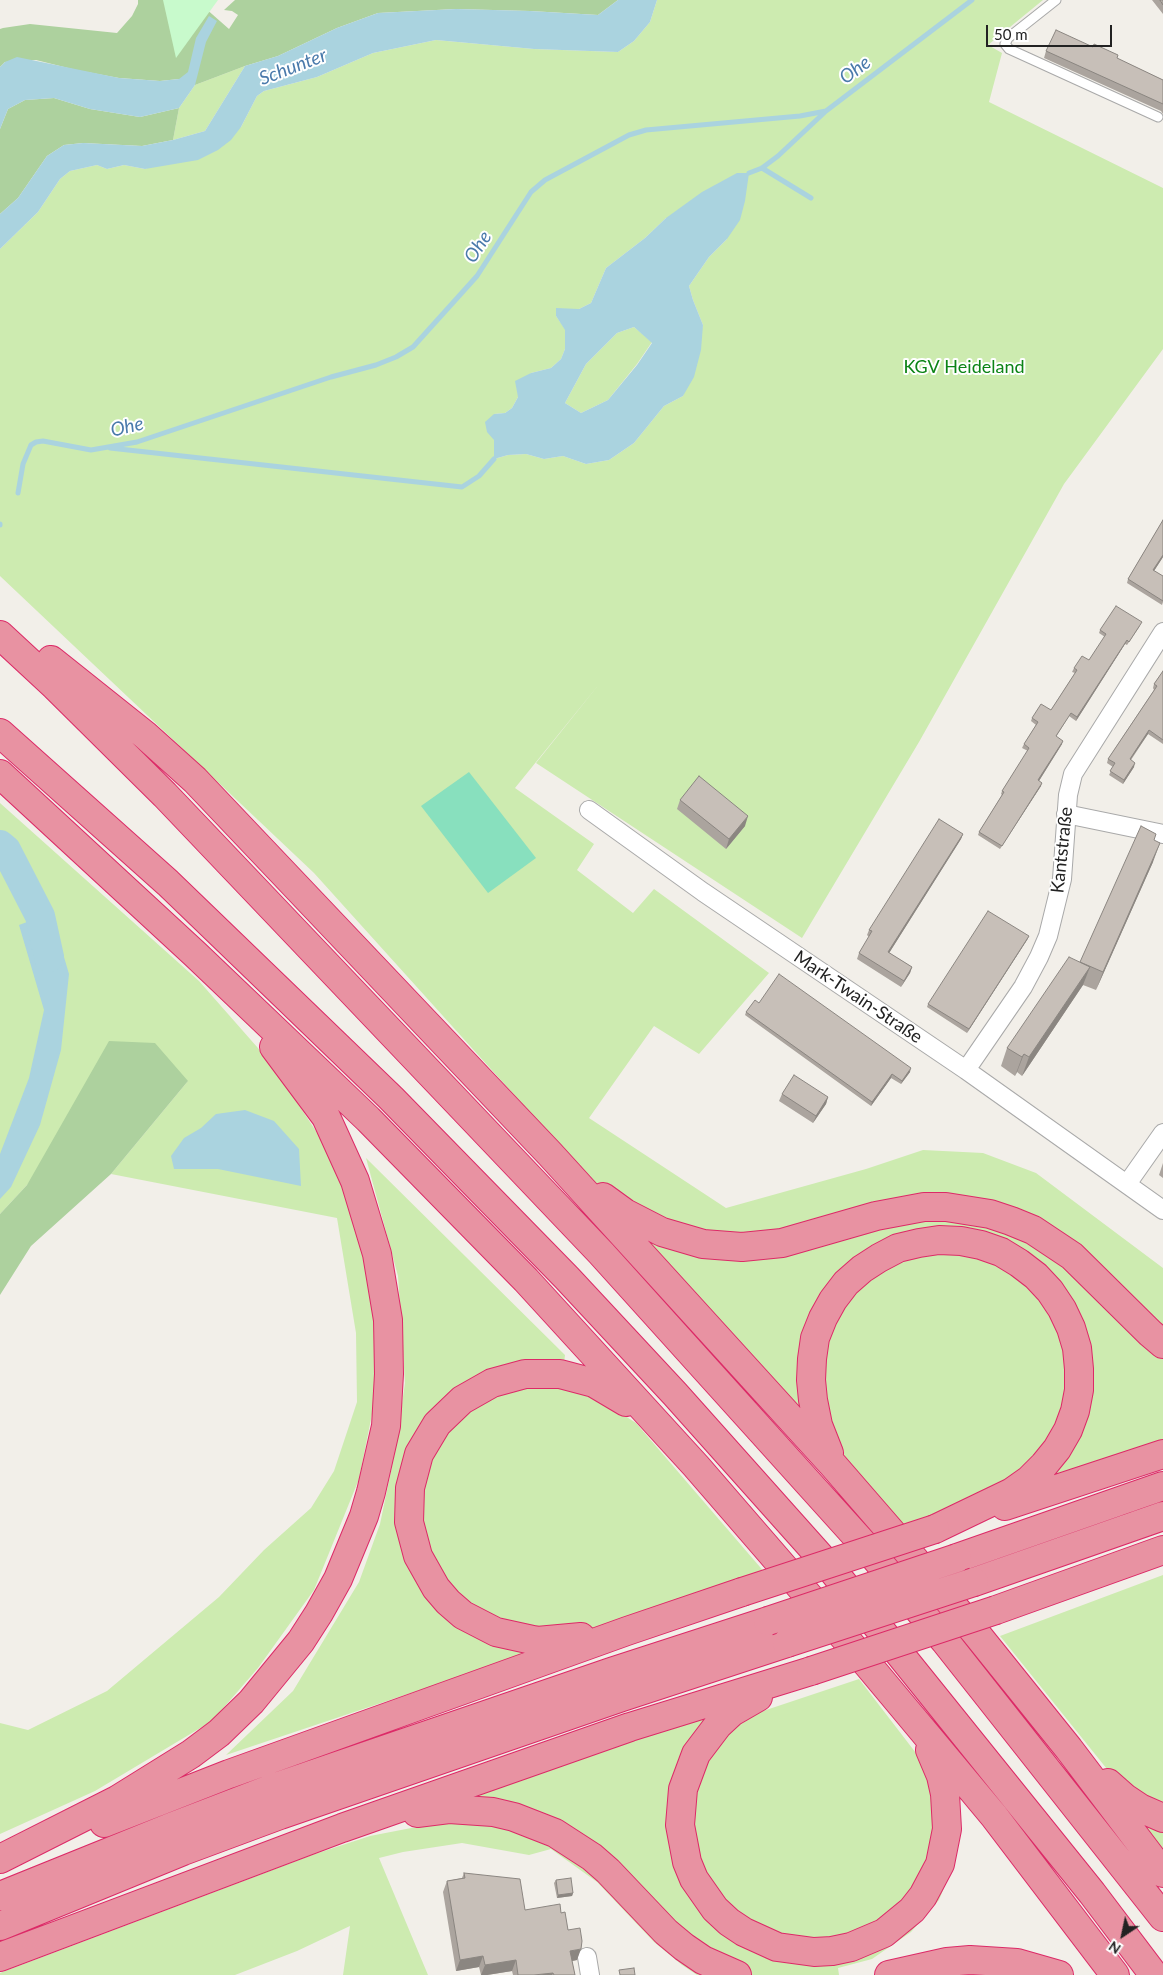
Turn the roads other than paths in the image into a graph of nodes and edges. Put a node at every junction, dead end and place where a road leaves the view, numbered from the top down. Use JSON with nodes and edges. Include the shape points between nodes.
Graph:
{"nodes":[{"id":1,"x":1056,"y":0,"type":"edge"},
{"id":2,"x":1158,"y":117,"type":"dead end"},
{"id":3,"x":0,"y":620,"type":"edge"},
{"id":4,"x":1163,"y":632,"type":"edge"},
{"id":5,"x":0,"y":635,"type":"edge"},
{"id":6,"x":0,"y":733,"type":"edge"},
{"id":7,"x":0,"y":774,"type":"edge"},
{"id":8,"x":589,"y":810,"type":"dead end"},
{"id":9,"x":1066,"y":814,"type":"junction"},
{"id":10,"x":1163,"y":834,"type":"edge"},
{"id":11,"x":195,"y":954,"type":"junction"},
{"id":12,"x":966,"y":1070,"type":"junction"},
{"id":13,"x":1163,"y":1133,"type":"edge"},
{"id":14,"x":550,"y":1154,"type":"junction"},
{"id":15,"x":1127,"y":1184,"type":"junction"},
{"id":16,"x":1163,"y":1210,"type":"edge"},
{"id":17,"x":1163,"y":1344,"type":"edge"},
{"id":18,"x":1163,"y":1454,"type":"edge"},
{"id":19,"x":696,"y":1466,"type":"junction"},
{"id":20,"x":834,"y":1466,"type":"junction"},
{"id":21,"x":1163,"y":1486,"type":"edge"},
{"id":22,"x":1163,"y":1516,"type":"edge"},
{"id":23,"x":935,"y":1529,"type":"junction"},
{"id":24,"x":1163,"y":1550,"type":"edge"},
{"id":25,"x":1163,"y":1563,"type":"edge"},
{"id":26,"x":1098,"y":1574,"type":"junction"},
{"id":27,"x":627,"y":1631,"type":"junction"},
{"id":28,"x":811,"y":1671,"type":"junction"},
{"id":29,"x":918,"y":1724,"type":"junction"},
{"id":30,"x":1069,"y":1749,"type":"junction"},
{"id":31,"x":1163,"y":1818,"type":"edge"},
{"id":32,"x":342,"y":1828,"type":"junction"},
{"id":33,"x":0,"y":1859,"type":"edge"},
{"id":34,"x":0,"y":1863,"type":"edge"},
{"id":35,"x":1163,"y":1873,"type":"edge"},
{"id":36,"x":0,"y":1896,"type":"edge"},
{"id":37,"x":1163,"y":1917,"type":"edge"},
{"id":38,"x":0,"y":1926,"type":"edge"},
{"id":39,"x":0,"y":1957,"type":"edge"},
{"id":40,"x":586,"y":1958,"type":"dead end"},
{"id":41,"x":590,"y":1975,"type":"edge"},
{"id":42,"x":737,"y":1975,"type":"edge"},
{"id":43,"x":889,"y":1975,"type":"edge"},
{"id":44,"x":1059,"y":1975,"type":"edge"},
{"id":45,"x":1115,"y":1975,"type":"edge"},
{"id":46,"x":1154,"y":1975,"type":"edge"}],
"edges":[{"from":1,"to":2,"type":"lane","via":[[1008,38],[1005,44],[1009,49]]},
{"from":3,"to":14,"type":"highway","via":[[145,735],[195,780]]},
{"from":4,"to":9,"type":"street","name":"Kantstraße","via":[[1077,766],[1070,782]]},
{"from":5,"to":37,"type":"highway","via":[[165,795],[601,1252],[867,1548],[945,1641]]},
{"from":6,"to":46,"type":"highway","via":[[168,883],[384,1092],[567,1278],[675,1394],[833,1571],[1092,1892]]},
{"from":7,"to":11,"type":"highway"},
{"from":8,"to":12,"type":"street","name":"Mark-Twain-Straße"},
{"from":9,"to":10,"type":"street"},
{"from":9,"to":12,"type":"street","name":"Kantstraße","via":[[1062,879],[1056,909],[1039,957],[1023,987]]},
{"from":11,"to":19,"type":"highway","via":[[368,1118],[526,1280]]},
{"from":11,"to":33,"type":"highway","via":[[281,1055],[326,1117],[356,1181],[377,1254],[388,1320],[390,1374],[380,1459],[354,1542],[320,1613],[251,1702],[192,1754],[117,1800]]},
{"from":12,"to":15,"type":"street","name":"Mark-Twain-Straße"},
{"from":13,"to":15,"type":"street"},
{"from":14,"to":17,"type":"highway","via":[[631,1216],[662,1232],[703,1244],[742,1247],[776,1244],[876,1216],[924,1207],[968,1209],[1004,1218],[1033,1230],[1072,1256]]},
{"from":14,"to":20,"type":"highway"},
{"from":15,"to":16,"type":"street","name":"Mark-Twain-Straße"},
{"from":18,"to":23,"type":"highway"},
{"from":19,"to":27,"type":"highway","via":[[639,1412],[610,1391],[577,1377],[543,1373],[508,1377],[476,1390],[448,1411],[419,1454],[408,1505],[412,1539],[426,1572],[455,1608],[479,1625],[496,1632],[537,1640]]},
{"from":19,"to":29,"type":"highway"},
{"from":20,"to":23,"type":"highway","via":[[818,1425],[811,1380],[812,1359],[823,1318],[846,1283],[862,1269],[898,1248],[932,1241],[981,1245],[1019,1263],[1050,1291],[1071,1328],[1080,1369],[1075,1411],[1057,1449],[1029,1480],[1012,1492]]},
{"from":20,"to":30,"type":"highway"},
{"from":21,"to":36,"type":"highway","bridge":true,"via":[[270,1789]]},
{"from":22,"to":38,"type":"highway","bridge":true,"via":[[280,1815]]},
{"from":23,"to":27,"type":"highway","bridge":true},
{"from":24,"to":26,"type":"highway"},
{"from":25,"to":26,"type":"highway"},
{"from":26,"to":28,"type":"highway","bridge":true},
{"from":27,"to":34,"type":"highway","via":[[229,1774]]},
{"from":28,"to":29,"type":"highway","via":[[747,1702],[718,1725],[696,1754],[683,1788],[680,1807],[682,1844],[694,1879],[722,1915],[760,1941],[796,1951],[832,1951],[851,1947],[891,1928],[923,1896],[940,1864],[948,1811],[941,1776]]},
{"from":28,"to":32,"type":"highway","via":[[630,1727]]},
{"from":29,"to":45,"type":"highway","via":[[1000,1824]]},
{"from":30,"to":31,"type":"highway","via":[[1124,1798]]},
{"from":30,"to":35,"type":"highway"},
{"from":32,"to":39,"type":"highway"},
{"from":32,"to":42,"type":"highway","via":[[427,1811],[449,1810],[493,1812],[535,1824],[592,1856],[684,1947]]},
{"from":40,"to":41,"type":"street"},
{"from":43,"to":44,"type":"highway","via":[[970,1960],[1017,1963]]}]}
